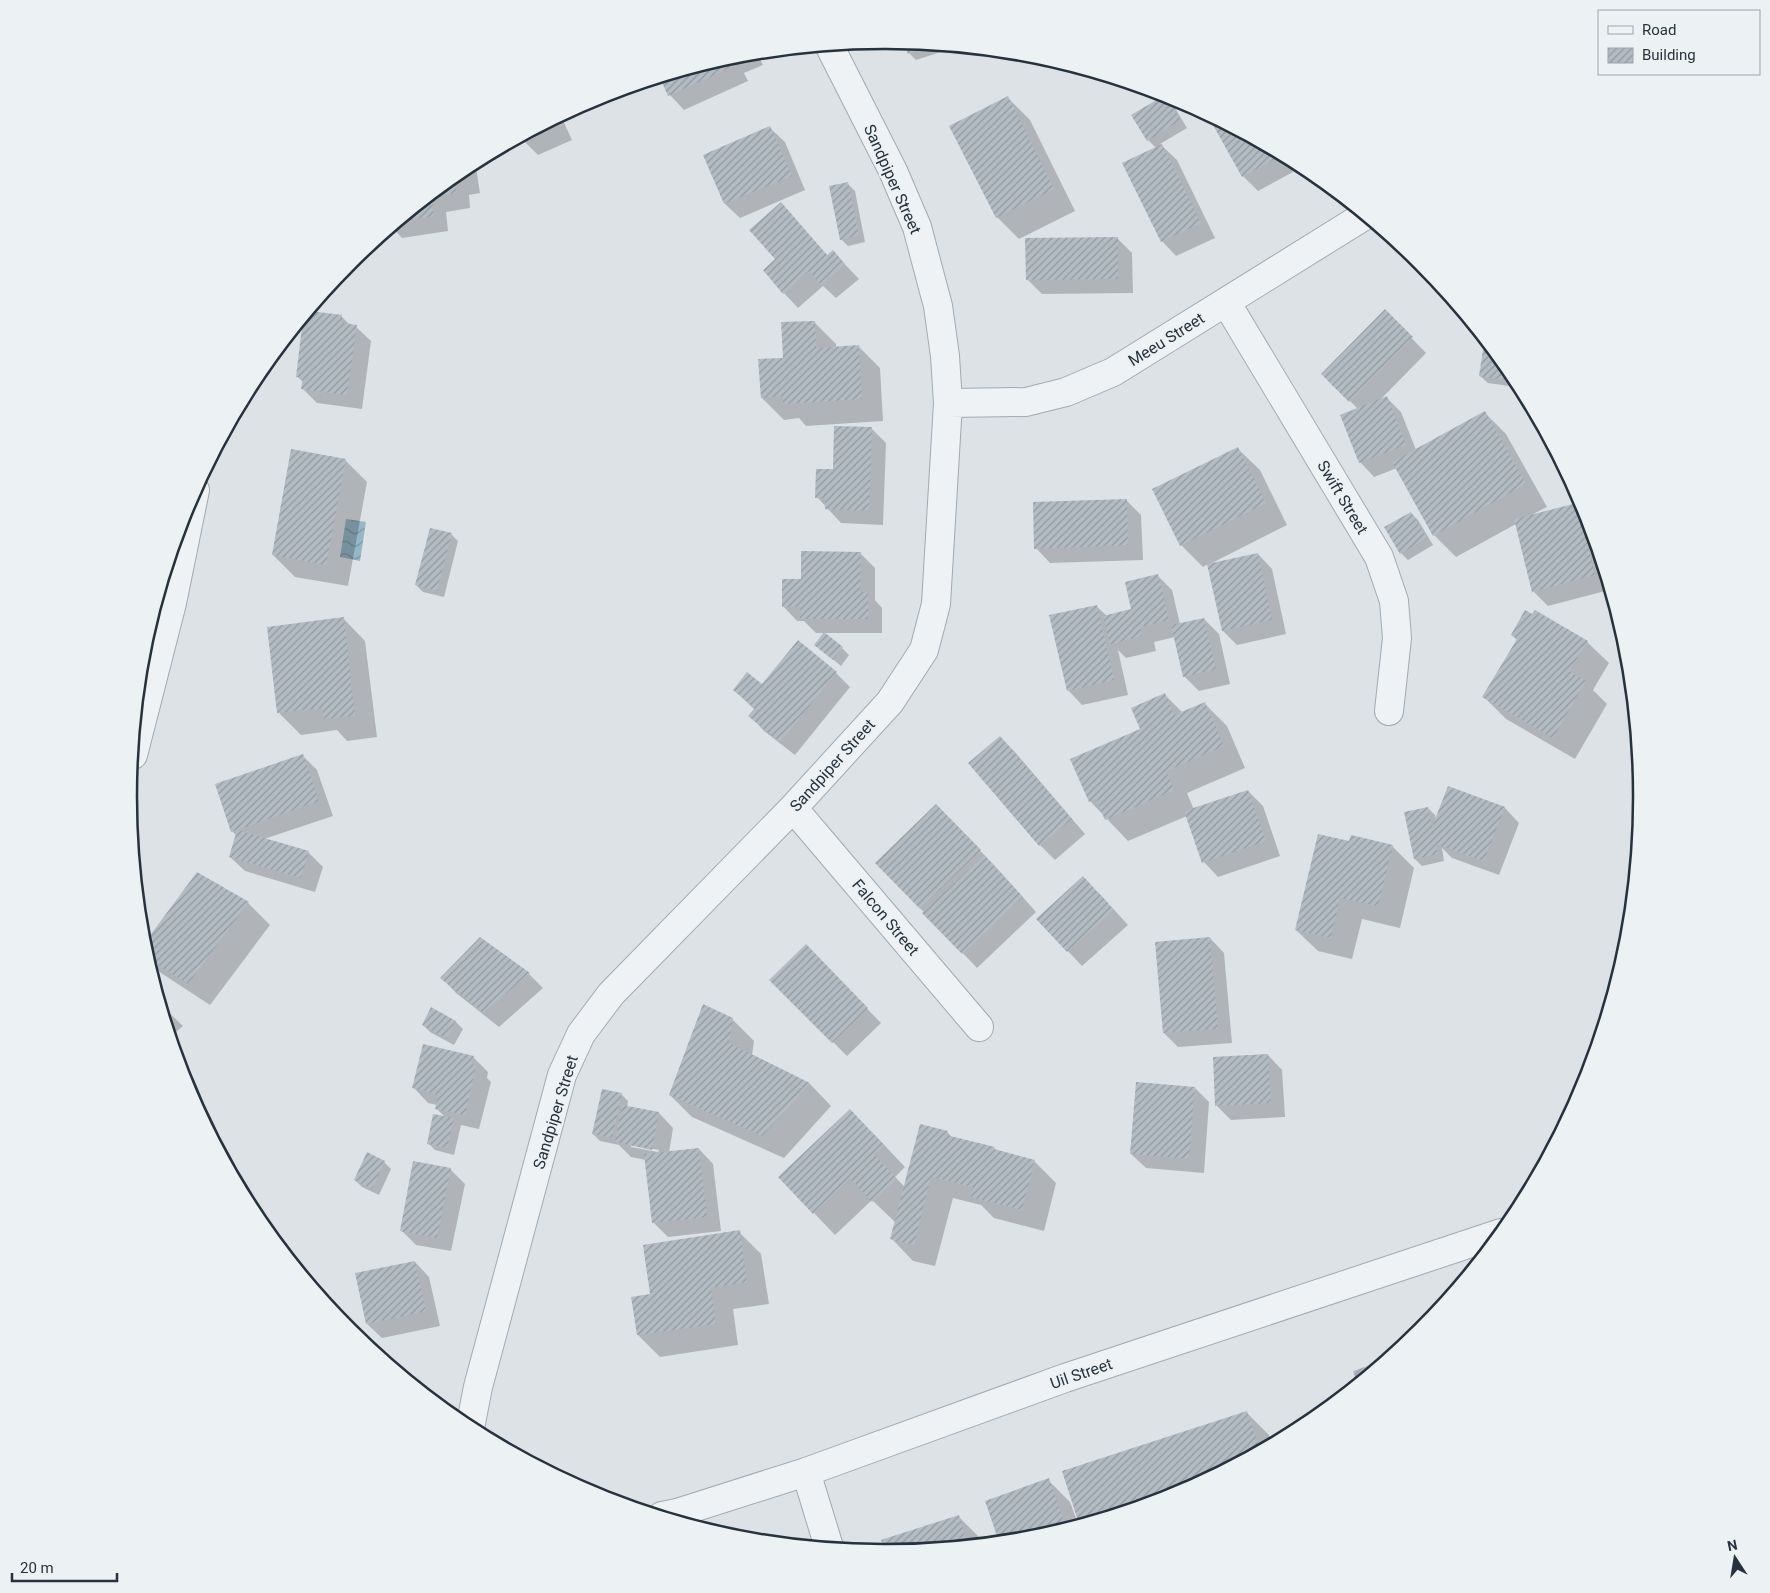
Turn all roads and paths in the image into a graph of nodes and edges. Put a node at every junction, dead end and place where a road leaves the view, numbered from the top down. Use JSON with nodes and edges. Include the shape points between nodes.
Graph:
{"nodes":[{"id":1,"x":831,"y":50,"type":"edge"},
{"id":2,"x":1359,"y":219,"type":"edge"},
{"id":3,"x":1226,"y":302,"type":"junction"},
{"id":4,"x":948,"y":403,"type":"junction"},
{"id":5,"x":187,"y":528,"type":"edge"},
{"id":6,"x":1389,"y":711,"type":"dead end"},
{"id":7,"x":142,"y":716,"type":"edge"},
{"id":8,"x":793,"y":808,"type":"junction"},
{"id":9,"x":979,"y":1027,"type":"dead end"},
{"id":10,"x":1489,"y":1237,"type":"edge"},
{"id":11,"x":472,"y":1419,"type":"edge"},
{"id":12,"x":806,"y":1472,"type":"junction"},
{"id":13,"x":674,"y":1514,"type":"edge"},
{"id":14,"x":827,"y":1542,"type":"edge"}],
"edges":[{"from":1,"to":4,"type":"street","name":"Sandpiper Street","via":[[893,171],[917,227],[938,306]]},
{"from":2,"to":3,"type":"street","name":"Meeu Street"},
{"from":3,"to":4,"type":"street","name":"Meeu Street","via":[[1113,372],[1066,392],[1026,402]]},
{"from":3,"to":6,"type":"street","name":"Swift Street","via":[[1379,557],[1394,601],[1397,638]]},
{"from":4,"to":8,"type":"street","name":"Sandpiper Street","via":[[936,604],[924,650],[890,702]]},
{"from":5,"to":7,"type":"street","via":[[172,603]]},
{"from":8,"to":9,"type":"street","name":"Falcon Street"},
{"from":8,"to":11,"type":"street","name":"Sandpiper Street","via":[[611,994],[581,1034],[562,1076]]},
{"from":10,"to":12,"type":"street","name":"Uil Street","via":[[1065,1378]]},
{"from":12,"to":13,"type":"street","name":"Uil Street"},
{"from":12,"to":14,"type":"street"}]}
